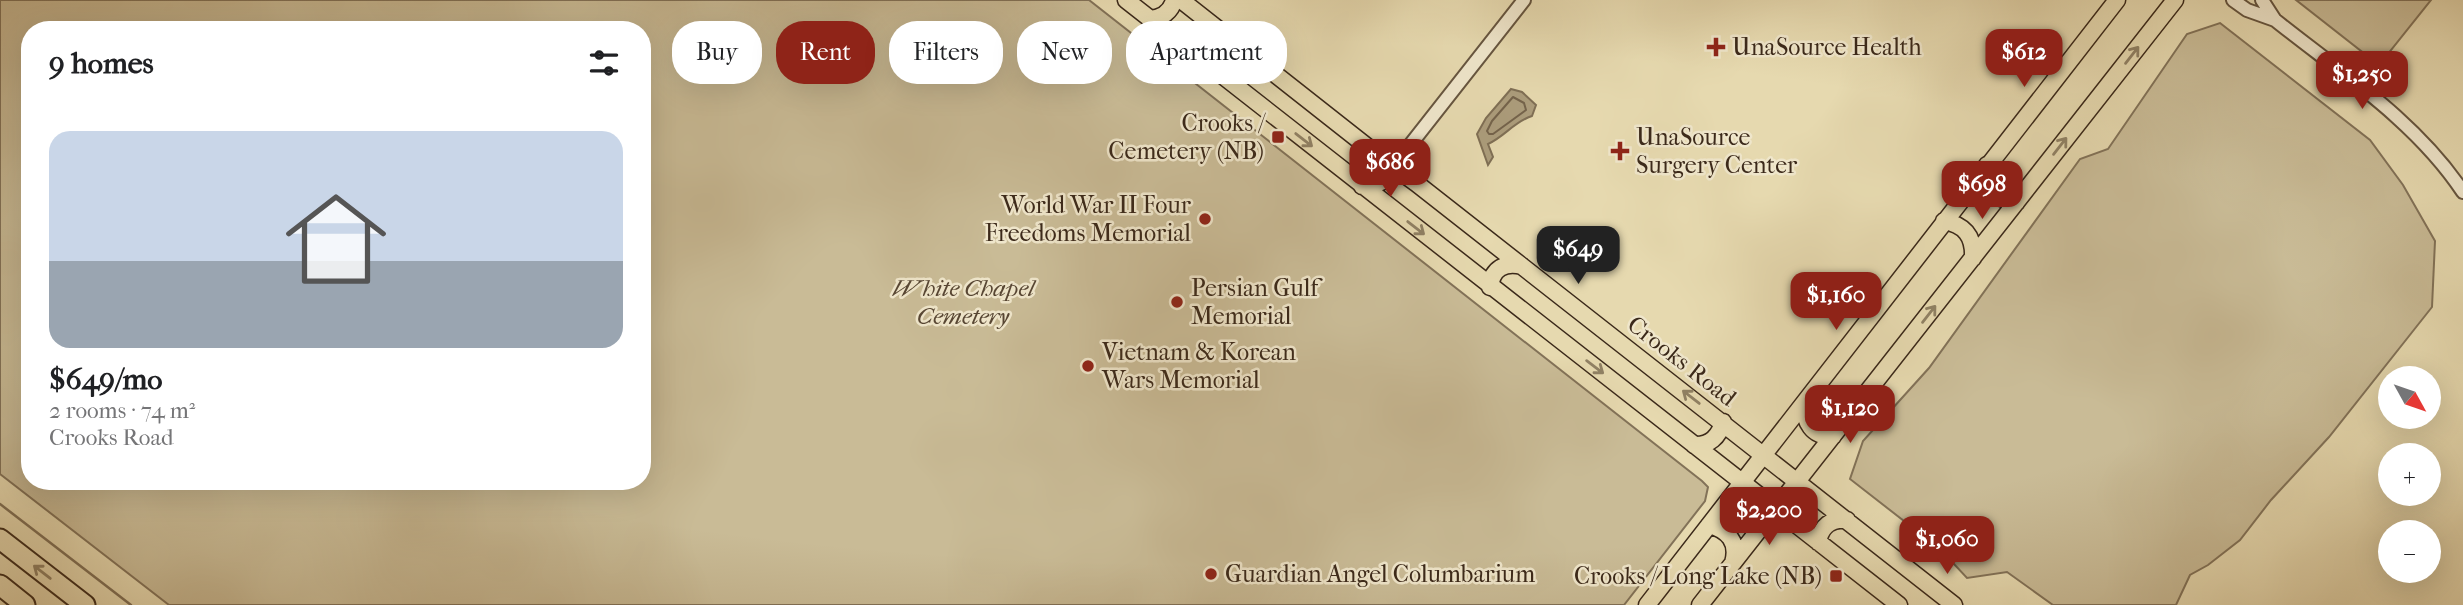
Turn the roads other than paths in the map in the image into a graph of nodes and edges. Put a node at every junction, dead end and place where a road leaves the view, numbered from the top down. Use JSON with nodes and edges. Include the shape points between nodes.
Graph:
{"nodes":[{"id":1,"x":1126,"y":0,"type":"edge"},
{"id":2,"x":1174,"y":0,"type":"edge"},
{"id":3,"x":1181,"y":0,"type":"edge"},
{"id":4,"x":1524,"y":0,"type":"edge"},
{"id":5,"x":2117,"y":0,"type":"edge"},
{"id":6,"x":2233,"y":0,"type":"edge"},
{"id":7,"x":2262,"y":0,"type":"edge"},
{"id":8,"x":2170,"y":3,"type":"edge"},
{"id":9,"x":1150,"y":19,"type":"junction"},
{"id":10,"x":2275,"y":20,"type":"junction"},
{"id":11,"x":1153,"y":21,"type":"edge"},
{"id":12,"x":1208,"y":21,"type":"edge"},
{"id":13,"x":1232,"y":84,"type":"edge"},
{"id":14,"x":1287,"y":84,"type":"edge"},
{"id":15,"x":1987,"y":165,"type":"junction"},
{"id":16,"x":1395,"y":169,"type":"junction"},
{"id":17,"x":1362,"y":186,"type":"junction"},
{"id":18,"x":2463,"y":192,"type":"edge"},
{"id":19,"x":2016,"y":203,"type":"junction"},
{"id":20,"x":1944,"y":221,"type":"junction"},
{"id":21,"x":1973,"y":258,"type":"junction"},
{"id":22,"x":1522,"y":267,"type":"junction"},
{"id":23,"x":1490,"y":287,"type":"junction"},
{"id":24,"x":1804,"y":403,"type":"junction"},
{"id":25,"x":1723,"y":422,"type":"junction"},
{"id":26,"x":1833,"y":436,"type":"junction"},
{"id":27,"x":1694,"y":445,"type":"junction"},
{"id":28,"x":1764,"y":455,"type":"junction"},
{"id":29,"x":1798,"y":481,"type":"junction"},
{"id":30,"x":1742,"y":482,"type":"junction"},
{"id":31,"x":1776,"y":509,"type":"junction"},
{"id":32,"x":1847,"y":520,"type":"junction"},
{"id":33,"x":1709,"y":524,"type":"junction"},
{"id":34,"x":0,"y":539,"type":"edge"},
{"id":35,"x":1818,"y":542,"type":"junction"},
{"id":36,"x":1733,"y":563,"type":"junction"},
{"id":37,"x":0,"y":586,"type":"edge"},
{"id":38,"x":25,"y":605,"type":"edge"},
{"id":39,"x":85,"y":605,"type":"edge"},
{"id":40,"x":1647,"y":605,"type":"edge"},
{"id":41,"x":1700,"y":605,"type":"edge"},
{"id":42,"x":1899,"y":605,"type":"edge"},
{"id":43,"x":1954,"y":605,"type":"edge"}],
"edges":[{"from":1,"to":9,"type":"main road"},
{"from":2,"to":9,"type":"main road","via":[[1168,12]]},
{"from":3,"to":12,"type":"main road","name":"Crooks Road"},
{"from":4,"to":16,"type":"street"},
{"from":5,"to":15,"type":"main road"},
{"from":6,"to":10,"type":"street"},
{"from":7,"to":10,"type":"street"},
{"from":19,"to":8,"type":"main road","one_way":true},
{"from":9,"to":11,"type":"main road"},
{"from":10,"to":18,"type":"street","via":[[2403,124],[2430,149]]},
{"from":13,"to":17,"type":"main road","one_way":true},
{"from":14,"to":16,"type":"main road","name":"Crooks Road"},
{"from":15,"to":19,"type":"main road","via":[[1992,192]]},
{"from":15,"to":20,"type":"main road"},
{"from":16,"to":17,"type":"main road","via":[[1380,183]]},
{"from":16,"to":22,"type":"main road","name":"Crooks Road"},
{"from":17,"to":23,"type":"main road","one_way":true},
{"from":19,"to":21,"type":"main road"},
{"from":20,"to":21,"type":"main road","via":[[1969,233]]},
{"from":20,"to":24,"type":"main road"},
{"from":26,"to":21,"type":"main road","one_way":true},
{"from":22,"to":23,"type":"main road","via":[[1500,267]]},
{"from":25,"to":22,"type":"main road","name":"Crooks Road","one_way":true},
{"from":23,"to":27,"type":"main road","one_way":true},
{"from":24,"to":26,"type":"main road","via":[[1810,428]]},
{"from":24,"to":28,"type":"main road"},
{"from":25,"to":27,"type":"main road","via":[[1713,440]]},
{"from":25,"to":28,"type":"main road","name":"Crooks Road"},
{"from":26,"to":29,"type":"main road"},
{"from":27,"to":30,"type":"main road"},
{"from":28,"to":29,"type":"main road","name":"Crooks Road"},
{"from":28,"to":30,"type":"main road"},
{"from":29,"to":31,"type":"main road"},
{"from":29,"to":32,"type":"main road","name":"Crooks Road"},
{"from":30,"to":31,"type":"main road"},
{"from":30,"to":33,"type":"main road"},
{"from":31,"to":35,"type":"main road"},
{"from":31,"to":36,"type":"main road"},
{"from":32,"to":35,"type":"main road","via":[[1829,523]]},
{"from":32,"to":43,"type":"main road","name":"Crooks Road"},
{"from":33,"to":36,"type":"main road","via":[[1732,538]]},
{"from":33,"to":40,"type":"main road"},
{"from":39,"to":34,"type":"highway","one_way":true},
{"from":35,"to":42,"type":"main road"},
{"from":36,"to":41,"type":"main road"},
{"from":37,"to":38,"type":"highway"}]}
